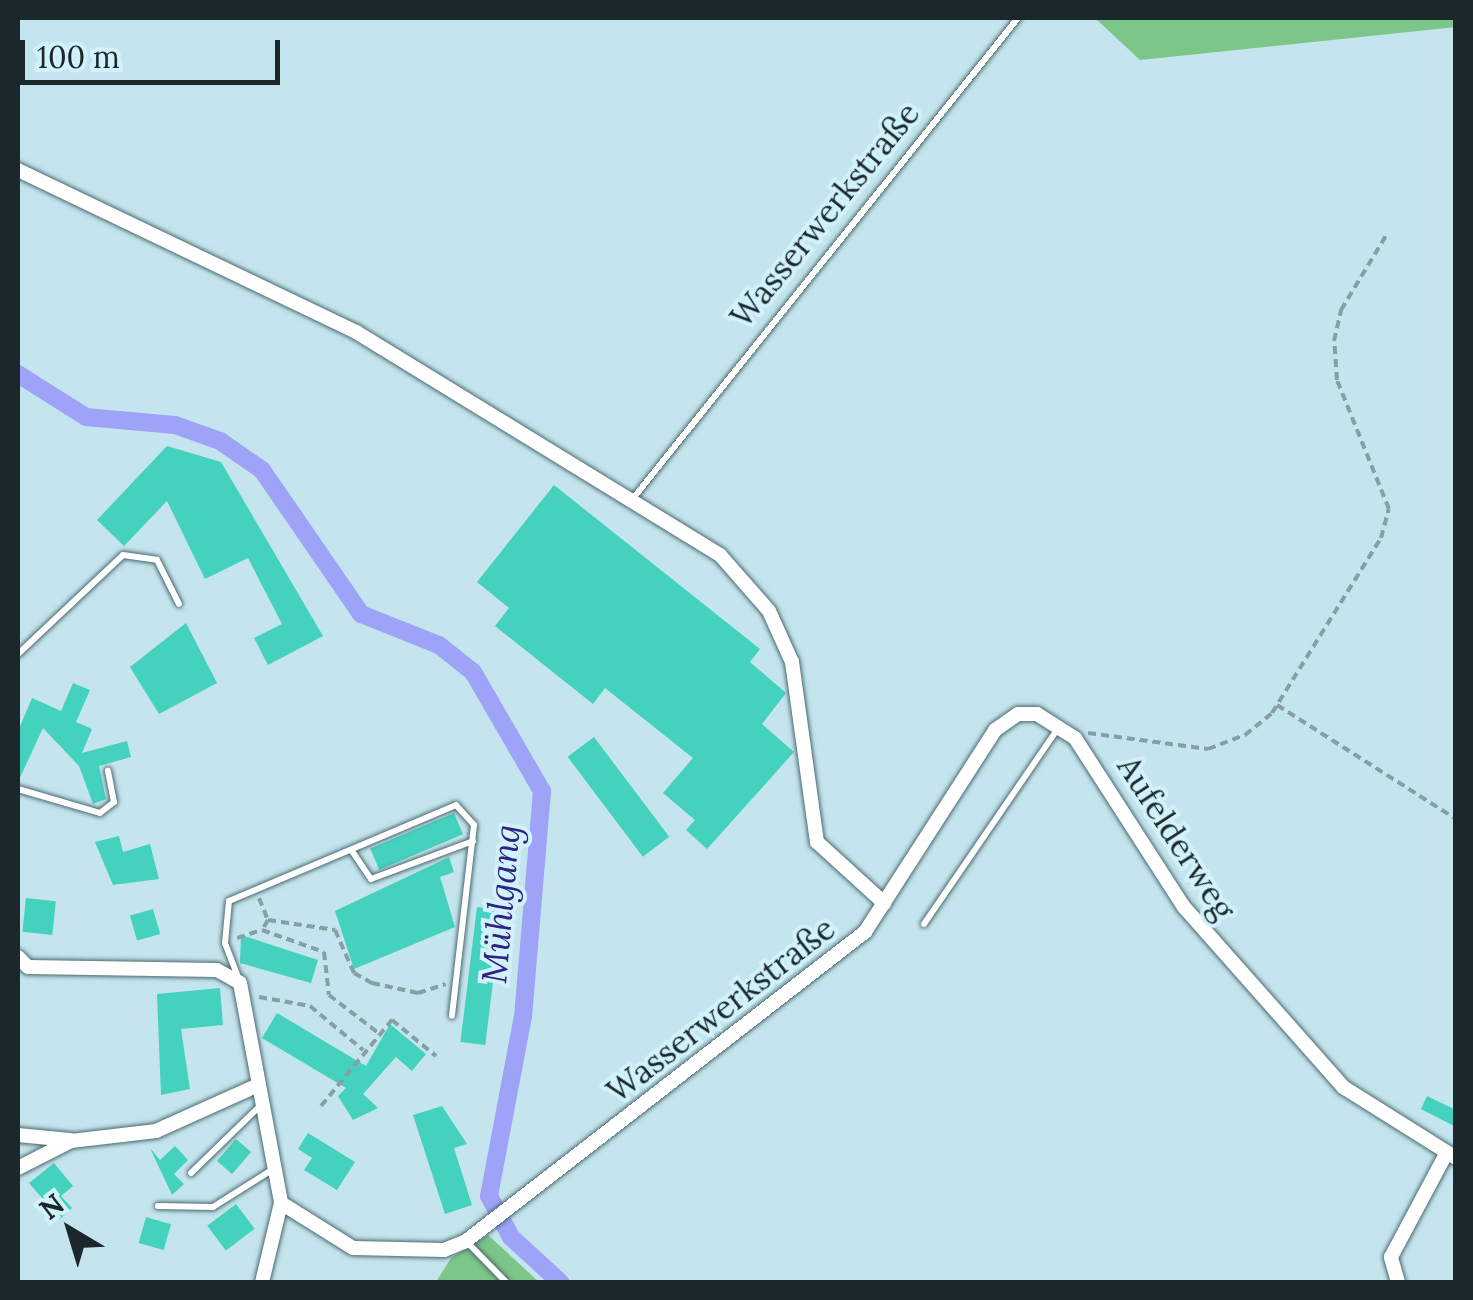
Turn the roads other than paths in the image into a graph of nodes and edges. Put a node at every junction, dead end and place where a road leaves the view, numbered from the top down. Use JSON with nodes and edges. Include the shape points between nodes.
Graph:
{"nodes":[{"id":1,"x":1018,"y":18,"type":"edge"},
{"id":2,"x":18,"y":170,"type":"edge"},
{"id":3,"x":631,"y":502,"type":"junction"},
{"id":4,"x":179,"y":604,"type":"dead end"},
{"id":5,"x":18,"y":654,"type":"edge"},
{"id":6,"x":1059,"y":727,"type":"junction"},
{"id":7,"x":108,"y":770,"type":"dead end"},
{"id":8,"x":18,"y":789,"type":"edge"},
{"id":9,"x":473,"y":841,"type":"junction"},
{"id":10,"x":352,"y":851,"type":"junction"},
{"id":11,"x":884,"y":903,"type":"junction"},
{"id":12,"x":924,"y":924,"type":"dead end"},
{"id":13,"x":21,"y":964,"type":"edge"},
{"id":14,"x":243,"y":988,"type":"junction"},
{"id":15,"x":452,"y":1016,"type":"dead end"},
{"id":16,"x":254,"y":1087,"type":"junction"},
{"id":17,"x":260,"y":1106,"type":"junction"},
{"id":18,"x":18,"y":1134,"type":"edge"},
{"id":19,"x":70,"y":1140,"type":"junction"},
{"id":20,"x":1451,"y":1156,"type":"edge"},
{"id":21,"x":18,"y":1168,"type":"edge"},
{"id":22,"x":276,"y":1168,"type":"junction"},
{"id":23,"x":191,"y":1173,"type":"dead end"},
{"id":24,"x":282,"y":1203,"type":"junction"},
{"id":25,"x":158,"y":1206,"type":"dead end"},
{"id":26,"x":466,"y":1241,"type":"junction"},
{"id":27,"x":262,"y":1282,"type":"edge"},
{"id":28,"x":506,"y":1282,"type":"edge"},
{"id":29,"x":1398,"y":1282,"type":"edge"}],
"edges":[{"from":1,"to":3,"type":"lane","name":"Wasserwerkstraße"},
{"from":2,"to":3,"type":"street","via":[[356,332]]},
{"from":3,"to":11,"type":"street","name":"Wasserwerkstraße","via":[[720,555],[769,611],[801,700],[810,826],[829,857]]},
{"from":4,"to":5,"type":"lane","via":[[157,560],[123,555]]},
{"from":6,"to":11,"type":"street","via":[[1037,714],[1007,717]]},
{"from":6,"to":12,"type":"lane"},
{"from":6,"to":20,"type":"street","name":"Aufelderweg","via":[[1238,973],[1364,1106]]},
{"from":7,"to":8,"type":"lane","via":[[114,802],[100,813]]},
{"from":9,"to":10,"type":"lane","via":[[371,879]]},
{"from":9,"to":10,"type":"lane","via":[[474,825],[456,805],[357,840]]},
{"from":9,"to":15,"type":"lane"},
{"from":10,"to":14,"type":"lane","via":[[229,901],[229,954]]},
{"from":11,"to":26,"type":"street","name":"Wasserwerkstraße","via":[[843,952]]},
{"from":13,"to":14,"type":"street","via":[[217,970]]},
{"from":14,"to":16,"type":"street"},
{"from":16,"to":17,"type":"street"},
{"from":16,"to":19,"type":"street","via":[[156,1131]]},
{"from":17,"to":22,"type":"street"},
{"from":17,"to":23,"type":"lane"},
{"from":18,"to":19,"type":"street"},
{"from":19,"to":21,"type":"street"},
{"from":20,"to":29,"type":"street","via":[[1391,1257]]},
{"from":22,"to":24,"type":"street"},
{"from":22,"to":25,"type":"lane","via":[[213,1207]]},
{"from":24,"to":26,"type":"street","name":"Wasserwerkstraße","via":[[353,1248],[444,1250]]},
{"from":24,"to":27,"type":"street"},
{"from":26,"to":28,"type":"lane"}]}
